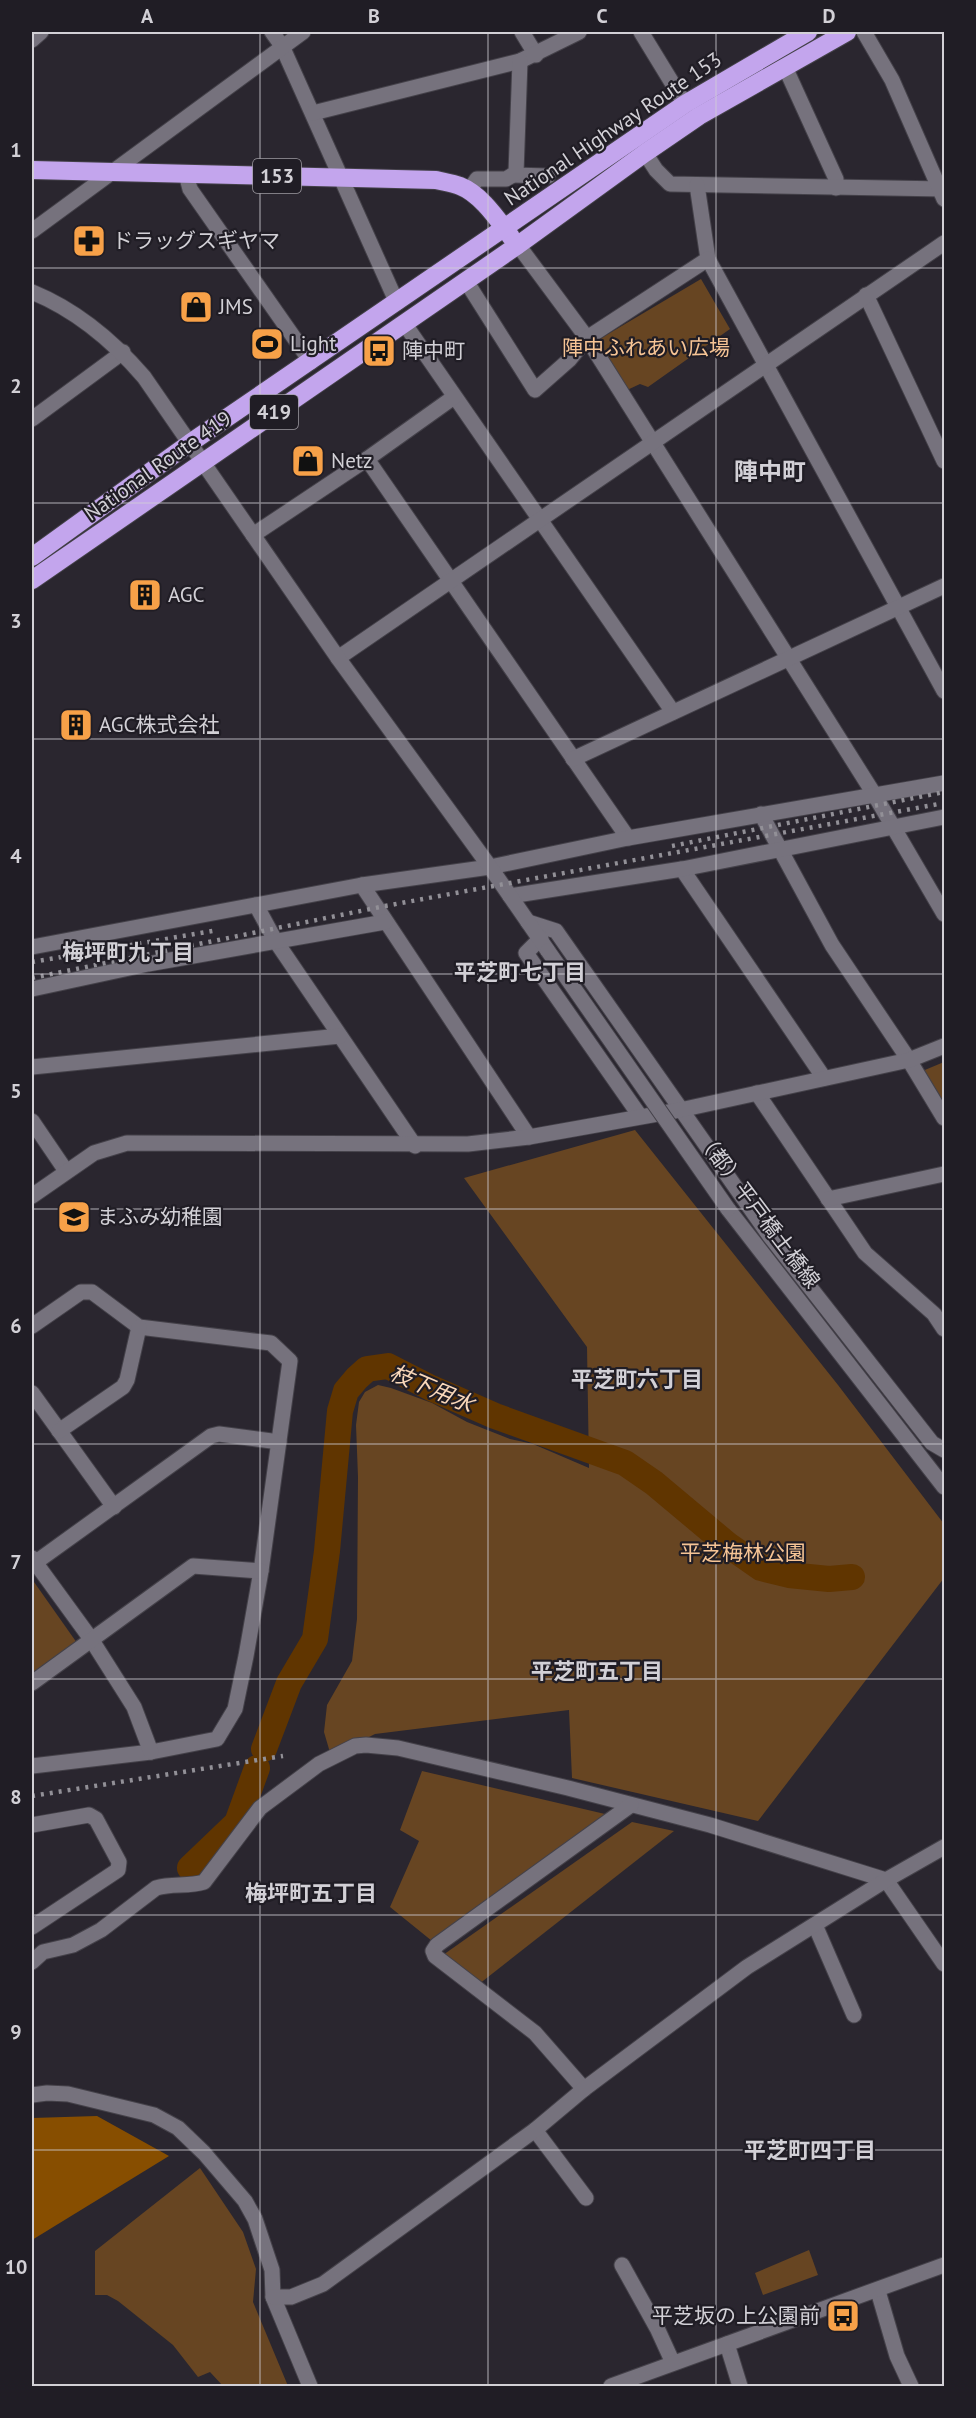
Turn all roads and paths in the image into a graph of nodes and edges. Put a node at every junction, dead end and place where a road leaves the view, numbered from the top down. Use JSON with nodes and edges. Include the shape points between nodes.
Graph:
{"nodes":[{"id":1,"x":41,"y":32,"type":"edge"},
{"id":2,"x":272,"y":32,"type":"edge"},
{"id":3,"x":303,"y":32,"type":"edge"},
{"id":4,"x":522,"y":32,"type":"edge"},
{"id":5,"x":579,"y":32,"type":"edge"},
{"id":6,"x":641,"y":32,"type":"edge"},
{"id":7,"x":808,"y":32,"type":"edge"},
{"id":8,"x":847,"y":32,"type":"edge"},
{"id":9,"x":864,"y":32,"type":"edge"},
{"id":10,"x":32,"y":40,"type":"edge"},
{"id":11,"x":282,"y":46,"type":"junction"},
{"id":12,"x":536,"y":55,"type":"junction"},
{"id":13,"x":520,"y":62,"type":"junction"},
{"id":14,"x":786,"y":68,"type":"junction"},
{"id":15,"x":685,"y":104,"type":"junction"},
{"id":16,"x":313,"y":113,"type":"junction"},
{"id":17,"x":645,"y":153,"type":"junction"},
{"id":18,"x":32,"y":170,"type":"edge"},
{"id":19,"x":112,"y":171,"type":"junction"},
{"id":20,"x":186,"y":174,"type":"junction"},
{"id":21,"x":513,"y":175,"type":"junction"},
{"id":22,"x":548,"y":176,"type":"dead end"},
{"id":23,"x":342,"y":177,"type":"junction"},
{"id":24,"x":696,"y":185,"type":"junction"},
{"id":25,"x":836,"y":188,"type":"junction"},
{"id":26,"x":469,"y":191,"type":"junction"},
{"id":27,"x":943,"y":192,"type":"edge"},
{"id":28,"x":504,"y":228,"type":"junction"},
{"id":29,"x":32,"y":231,"type":"edge"},
{"id":30,"x":945,"y":243,"type":"edge"},
{"id":31,"x":518,"y":245,"type":"junction"},
{"id":32,"x":708,"y":259,"type":"junction"},
{"id":33,"x":466,"y":281,"type":"junction"},
{"id":34,"x":32,"y":292,"type":"edge"},
{"id":35,"x":866,"y":295,"type":"junction"},
{"id":36,"x":397,"y":303,"type":"junction"},
{"id":37,"x":404,"y":323,"type":"junction"},
{"id":38,"x":587,"y":338,"type":"junction"},
{"id":39,"x":123,"y":352,"type":"junction"},
{"id":40,"x":311,"y":362,"type":"junction"},
{"id":41,"x":765,"y":366,"type":"junction"},
{"id":42,"x":454,"y":397,"type":"junction"},
{"id":43,"x":32,"y":419,"type":"edge"},
{"id":44,"x":190,"y":443,"type":"junction"},
{"id":45,"x":652,"y":443,"type":"junction"},
{"id":46,"x":367,"y":459,"type":"junction"},
{"id":47,"x":945,"y":460,"type":"edge"},
{"id":48,"x":204,"y":462,"type":"junction"},
{"id":49,"x":541,"y":521,"type":"junction"},
{"id":50,"x":253,"y":535,"type":"junction"},
{"id":51,"x":32,"y":556,"type":"edge"},
{"id":52,"x":32,"y":580,"type":"edge"},
{"id":53,"x":451,"y":580,"type":"junction"},
{"id":54,"x":945,"y":586,"type":"edge"},
{"id":55,"x":899,"y":607,"type":"junction"},
{"id":56,"x":338,"y":658,"type":"junction"},
{"id":57,"x":789,"y":660,"type":"junction"},
{"id":58,"x":945,"y":691,"type":"edge"},
{"id":59,"x":673,"y":712,"type":"junction"},
{"id":60,"x":573,"y":759,"type":"junction"},
{"id":61,"x":945,"y":783,"type":"edge"},
{"id":62,"x":874,"y":794,"type":"junction"},
{"id":63,"x":761,"y":814,"type":"junction"},
{"id":64,"x":945,"y":817,"type":"edge"},
{"id":65,"x":891,"y":826,"type":"junction"},
{"id":66,"x":628,"y":838,"type":"junction"},
{"id":67,"x":780,"y":850,"type":"junction"},
{"id":68,"x":490,"y":867,"type":"junction"},
{"id":69,"x":682,"y":869,"type":"junction"},
{"id":70,"x":362,"y":885,"type":"junction"},
{"id":71,"x":510,"y":896,"type":"junction"},
{"id":72,"x":256,"y":905,"type":"junction"},
{"id":73,"x":945,"y":914,"type":"edge"},
{"id":74,"x":385,"y":922,"type":"junction"},
{"id":75,"x":528,"y":922,"type":"junction"},
{"id":76,"x":275,"y":940,"type":"junction"},
{"id":77,"x":544,"y":944,"type":"junction"},
{"id":78,"x":32,"y":947,"type":"edge"},
{"id":79,"x":32,"y":989,"type":"edge"},
{"id":80,"x":340,"y":1036,"type":"junction"},
{"id":81,"x":945,"y":1046,"type":"edge"},
{"id":82,"x":909,"y":1060,"type":"junction"},
{"id":83,"x":32,"y":1067,"type":"edge"},
{"id":84,"x":824,"y":1078,"type":"junction"},
{"id":85,"x":757,"y":1093,"type":"junction"},
{"id":86,"x":680,"y":1110,"type":"junction"},
{"id":87,"x":640,"y":1116,"type":"junction"},
{"id":88,"x":945,"y":1118,"type":"edge"},
{"id":89,"x":32,"y":1121,"type":"edge"},
{"id":90,"x":529,"y":1137,"type":"junction"},
{"id":91,"x":415,"y":1146,"type":"junction"},
{"id":92,"x":66,"y":1171,"type":"junction"},
{"id":93,"x":945,"y":1174,"type":"edge"},
{"id":94,"x":32,"y":1196,"type":"edge"},
{"id":95,"x":828,"y":1199,"type":"junction"},
{"id":96,"x":939,"y":1311,"type":"edge"},
{"id":97,"x":32,"y":1326,"type":"edge"},
{"id":98,"x":139,"y":1327,"type":"junction"},
{"id":99,"x":945,"y":1329,"type":"edge"},
{"id":100,"x":32,"y":1393,"type":"edge"},
{"id":101,"x":59,"y":1431,"type":"junction"},
{"id":102,"x":279,"y":1442,"type":"junction"},
{"id":103,"x":945,"y":1450,"type":"edge"},
{"id":104,"x":945,"y":1487,"type":"edge"},
{"id":105,"x":114,"y":1507,"type":"junction"},
{"id":106,"x":33,"y":1562,"type":"edge"},
{"id":107,"x":261,"y":1571,"type":"junction"},
{"id":108,"x":91,"y":1639,"type":"junction"},
{"id":109,"x":32,"y":1683,"type":"edge"},
{"id":110,"x":151,"y":1752,"type":"junction"},
{"id":111,"x":32,"y":1766,"type":"edge"},
{"id":112,"x":631,"y":1805,"type":"junction"},
{"id":113,"x":32,"y":1825,"type":"edge"},
{"id":114,"x":945,"y":1847,"type":"edge"},
{"id":115,"x":886,"y":1880,"type":"junction"},
{"id":116,"x":815,"y":1925,"type":"junction"},
{"id":117,"x":32,"y":1929,"type":"edge"},
{"id":118,"x":37,"y":1957,"type":"edge"},
{"id":119,"x":945,"y":1964,"type":"edge"},
{"id":120,"x":854,"y":2015,"type":"dead end"},
{"id":121,"x":584,"y":2089,"type":"junction"},
{"id":122,"x":32,"y":2095,"type":"edge"},
{"id":123,"x":535,"y":2130,"type":"junction"},
{"id":124,"x":586,"y":2198,"type":"dead end"},
{"id":125,"x":622,"y":2265,"type":"dead end"},
{"id":126,"x":945,"y":2265,"type":"edge"},
{"id":127,"x":878,"y":2291,"type":"junction"},
{"id":128,"x":273,"y":2297,"type":"junction"},
{"id":129,"x":727,"y":2344,"type":"junction"},
{"id":130,"x":673,"y":2363,"type":"junction"},
{"id":131,"x":310,"y":2386,"type":"edge"},
{"id":132,"x":611,"y":2386,"type":"edge"},
{"id":133,"x":740,"y":2386,"type":"edge"},
{"id":134,"x":911,"y":2386,"type":"edge"}],
"edges":[{"from":1,"to":10,"type":"street"},
{"from":2,"to":11,"type":"street"},
{"from":3,"to":11,"type":"street"},
{"from":4,"to":12,"type":"street"},
{"from":5,"to":12,"type":"street"},
{"from":6,"to":15,"type":"street"},
{"from":7,"to":15,"type":"highway","name":"National Highway Route 153"},
{"from":8,"to":14,"type":"highway","name":"National Highway Route 153"},
{"from":9,"to":27,"type":"street","via":[[892,80]]},
{"from":11,"to":16,"type":"street"},
{"from":11,"to":19,"type":"street"},
{"from":12,"to":13,"type":"street"},
{"from":13,"to":16,"type":"street"},
{"from":13,"to":21,"type":"street"},
{"from":14,"to":17,"type":"highway","name":"National Highway Route 153","via":[[699,116]]},
{"from":14,"to":25,"type":"street","via":[[836,179]]},
{"from":15,"to":28,"type":"highway","name":"National Highway Route 153"},
{"from":16,"to":23,"type":"street"},
{"from":17,"to":24,"type":"street","via":[[670,184]]},
{"from":17,"to":31,"type":"highway","name":"National Highway Route 153"},
{"from":18,"to":19,"type":"highway","name":"National Highway Route 153","number":"153"},
{"from":19,"to":20,"type":"highway","name":"National Highway Route 153","number":"153"},
{"from":19,"to":29,"type":"street"},
{"from":20,"to":23,"type":"highway","name":"National Highway Route 153","number":"153"},
{"from":20,"to":40,"type":"street","via":[[190,189]]},
{"from":21,"to":22,"type":"street"},
{"from":21,"to":26,"type":"street","via":[[506,179],[477,179]]},
{"from":23,"to":26,"type":"highway","name":"National Highway Route 153","number":"153","via":[[436,180]]},
{"from":23,"to":36,"type":"street"},
{"from":24,"to":25,"type":"street"},
{"from":24,"to":32,"type":"street"},
{"from":25,"to":27,"type":"street"},
{"from":26,"to":28,"type":"highway","name":"National Highway Route 153","number":"153"},
{"from":28,"to":31,"type":"highway","name":"National Highway Route 153","number":"153"},
{"from":28,"to":36,"type":"highway","name":"National Route 419","number":"419"},
{"from":30,"to":35,"type":"street"},
{"from":31,"to":33,"type":"highway","name":"National Route 419","number":"419"},
{"from":31,"to":38,"type":"street"},
{"from":32,"to":38,"type":"street"},
{"from":32,"to":41,"type":"street"},
{"from":33,"to":37,"type":"highway","name":"National Route 419","number":"419"},
{"from":33,"to":38,"type":"street","via":[[535,390]]},
{"from":34,"to":39,"type":"street","name":"（都）平戸橋土橋線","via":[[72,313]]},
{"from":35,"to":41,"type":"street"},
{"from":35,"to":47,"type":"street"},
{"from":36,"to":40,"type":"highway","name":"National Route 419","number":"419"},
{"from":37,"to":42,"type":"street"},
{"from":37,"to":48,"type":"highway","name":"National Route 419","number":"419"},
{"from":38,"to":45,"type":"street"},
{"from":39,"to":43,"type":"street"},
{"from":39,"to":44,"type":"street","name":"（都）平戸橋土橋線"},
{"from":40,"to":44,"type":"highway","name":"National Route 419","number":"419"},
{"from":41,"to":45,"type":"street"},
{"from":41,"to":55,"type":"street"},
{"from":42,"to":46,"type":"street"},
{"from":42,"to":49,"type":"street"},
{"from":44,"to":48,"type":"street","name":"（都）平戸橋土橋線"},
{"from":44,"to":51,"type":"highway","name":"National Route 419","number":"419"},
{"from":45,"to":49,"type":"street"},
{"from":45,"to":57,"type":"street"},
{"from":46,"to":50,"type":"street"},
{"from":46,"to":53,"type":"street"},
{"from":48,"to":50,"type":"street","name":"（都）平戸橋土橋線"},
{"from":48,"to":52,"type":"highway","name":"National Route 419","number":"419"},
{"from":49,"to":53,"type":"street"},
{"from":49,"to":59,"type":"street"},
{"from":50,"to":56,"type":"street","name":"（都）平戸橋土橋線"},
{"from":53,"to":56,"type":"street"},
{"from":53,"to":60,"type":"street"},
{"from":54,"to":55,"type":"street"},
{"from":55,"to":57,"type":"street"},
{"from":55,"to":58,"type":"street"},
{"from":56,"to":68,"type":"street","name":"（都）平戸橋土橋線"},
{"from":57,"to":59,"type":"street"},
{"from":57,"to":62,"type":"street"},
{"from":59,"to":60,"type":"street"},
{"from":60,"to":66,"type":"street"},
{"from":61,"to":62,"type":"street"},
{"from":62,"to":63,"type":"street"},
{"from":62,"to":65,"type":"street"},
{"from":63,"to":66,"type":"street"},
{"from":63,"to":67,"type":"street"},
{"from":64,"to":65,"type":"street"},
{"from":65,"to":67,"type":"street"},
{"from":65,"to":73,"type":"street"},
{"from":66,"to":68,"type":"street"},
{"from":67,"to":69,"type":"street"},
{"from":67,"to":82,"type":"street","via":[[832,945]]},
{"from":68,"to":70,"type":"street"},
{"from":68,"to":71,"type":"street","name":"（都）平戸橋土橋線"},
{"from":69,"to":71,"type":"street"},
{"from":69,"to":84,"type":"street"},
{"from":70,"to":72,"type":"street"},
{"from":70,"to":74,"type":"street"},
{"from":71,"to":75,"type":"street","name":"（都）平戸橋土橋線"},
{"from":72,"to":76,"type":"street"},
{"from":72,"to":78,"type":"street"},
{"from":74,"to":76,"type":"street"},
{"from":74,"to":90,"type":"street"},
{"from":75,"to":77,"type":"street","name":"（都）平戸橋土橋線"},
{"from":75,"to":86,"type":"street","via":[[556,931]]},
{"from":76,"to":79,"type":"street"},
{"from":76,"to":80,"type":"street"},
{"from":77,"to":87,"type":"street","via":[[526,953]]},
{"from":77,"to":104,"type":"street","name":"（都）平戸橋土橋線","bridge":true,"via":[[728,1209]]},
{"from":80,"to":83,"type":"street"},
{"from":80,"to":91,"type":"street"},
{"from":81,"to":82,"type":"street"},
{"from":82,"to":84,"type":"street"},
{"from":82,"to":88,"type":"street"},
{"from":84,"to":85,"type":"street"},
{"from":85,"to":86,"type":"street"},
{"from":85,"to":95,"type":"street"},
{"from":86,"to":87,"type":"street"},
{"from":86,"to":103,"type":"street","via":[[769,1235],[932,1443]]},
{"from":87,"to":90,"type":"street"},
{"from":89,"to":92,"type":"street"},
{"from":90,"to":91,"type":"street"},
{"from":91,"to":92,"type":"street","via":[[127,1143],[94,1153]]},
{"from":92,"to":94,"type":"street"},
{"from":93,"to":95,"type":"street"},
{"from":95,"to":96,"type":"street","via":[[865,1252]]},
{"from":96,"to":99,"type":"street"},
{"from":97,"to":98,"type":"street","via":[[81,1292],[92,1292]]},
{"from":98,"to":101,"type":"street","via":[[123,1386]]},
{"from":98,"to":102,"type":"street","via":[[271,1343],[290,1361]]},
{"from":100,"to":101,"type":"street"},
{"from":101,"to":105,"type":"street"},
{"from":102,"to":105,"type":"street","via":[[210,1436]]},
{"from":102,"to":107,"type":"street"},
{"from":105,"to":106,"type":"street"},
{"from":106,"to":108,"type":"street"},
{"from":107,"to":108,"type":"street","via":[[193,1566]]},
{"from":107,"to":110,"type":"street","via":[[235,1709],[221,1734],[217,1739]]},
{"from":108,"to":109,"type":"street"},
{"from":108,"to":110,"type":"street","via":[[134,1707]]},
{"from":110,"to":111,"type":"street"},
{"from":112,"to":115,"type":"street","via":[[751,1837]]},
{"from":112,"to":118,"type":"street","via":[[398,1748],[355,1746],[325,1760],[260,1808],[204,1882],[156,1888],[101,1930]]},
{"from":112,"to":121,"type":"street","via":[[433,1951],[535,2033]]},
{"from":113,"to":117,"type":"street","via":[[89,1815],[96,1819],[119,1862],[118,1870]]},
{"from":114,"to":115,"type":"street"},
{"from":115,"to":116,"type":"street"},
{"from":115,"to":119,"type":"street"},
{"from":116,"to":120,"type":"street"},
{"from":116,"to":121,"type":"street","via":[[747,1967]]},
{"from":117,"to":118,"type":"street"},
{"from":121,"to":123,"type":"street"},
{"from":122,"to":128,"type":"street","via":[[84,2097],[154,2115],[178,2128],[245,2201],[272,2270]]},
{"from":123,"to":124,"type":"street"},
{"from":123,"to":128,"type":"street","via":[[323,2284],[291,2297]]},
{"from":125,"to":130,"type":"street"},
{"from":126,"to":127,"type":"street"},
{"from":127,"to":129,"type":"street"},
{"from":127,"to":134,"type":"street","via":[[897,2356]]},
{"from":128,"to":131,"type":"street"},
{"from":129,"to":130,"type":"street"},
{"from":129,"to":133,"type":"street"},
{"from":130,"to":132,"type":"street"}]}
